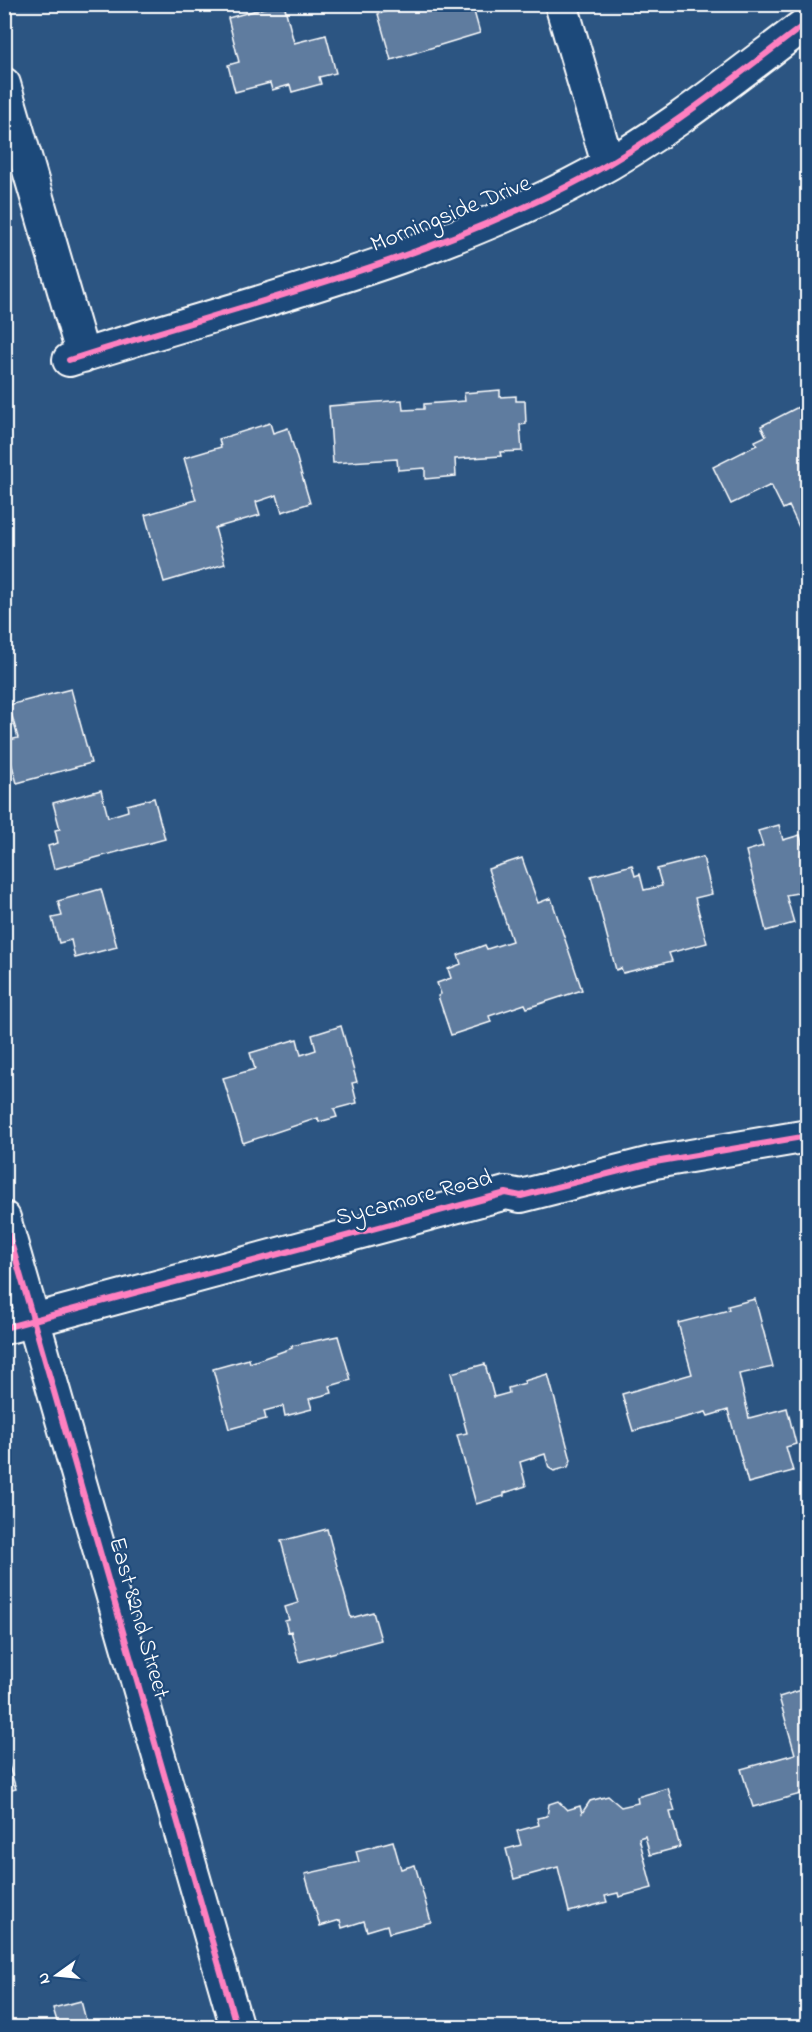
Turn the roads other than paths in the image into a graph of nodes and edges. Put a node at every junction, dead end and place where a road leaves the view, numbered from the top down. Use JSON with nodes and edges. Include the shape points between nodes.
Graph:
{"nodes":[{"id":1,"x":561,"y":4,"type":"edge"},
{"id":2,"x":807,"y":22,"type":"edge"},
{"id":3,"x":4,"y":84,"type":"edge"},
{"id":4,"x":608,"y":164,"type":"junction"},
{"id":5,"x":807,"y":1136,"type":"edge"},
{"id":6,"x":4,"y":1218,"type":"edge"},
{"id":7,"x":19,"y":1324,"type":"edge"},
{"id":8,"x":237,"y":2028,"type":"edge"}],
"edges":[{"from":1,"to":4,"type":"street"},
{"from":2,"to":4,"type":"street","name":"Morningside Drive","via":[[700,103]]},
{"from":3,"to":4,"type":"street","name":"Morningside Drive","via":[[76,358],[403,257],[522,209]]},
{"from":5,"to":7,"type":"street","name":"Sycamore Road","via":[[655,1162],[520,1196],[506,1193]]},
{"from":6,"to":7,"type":"street","name":"East 82nd Street"},
{"from":7,"to":8,"type":"street","name":"East 82nd Street"}]}
